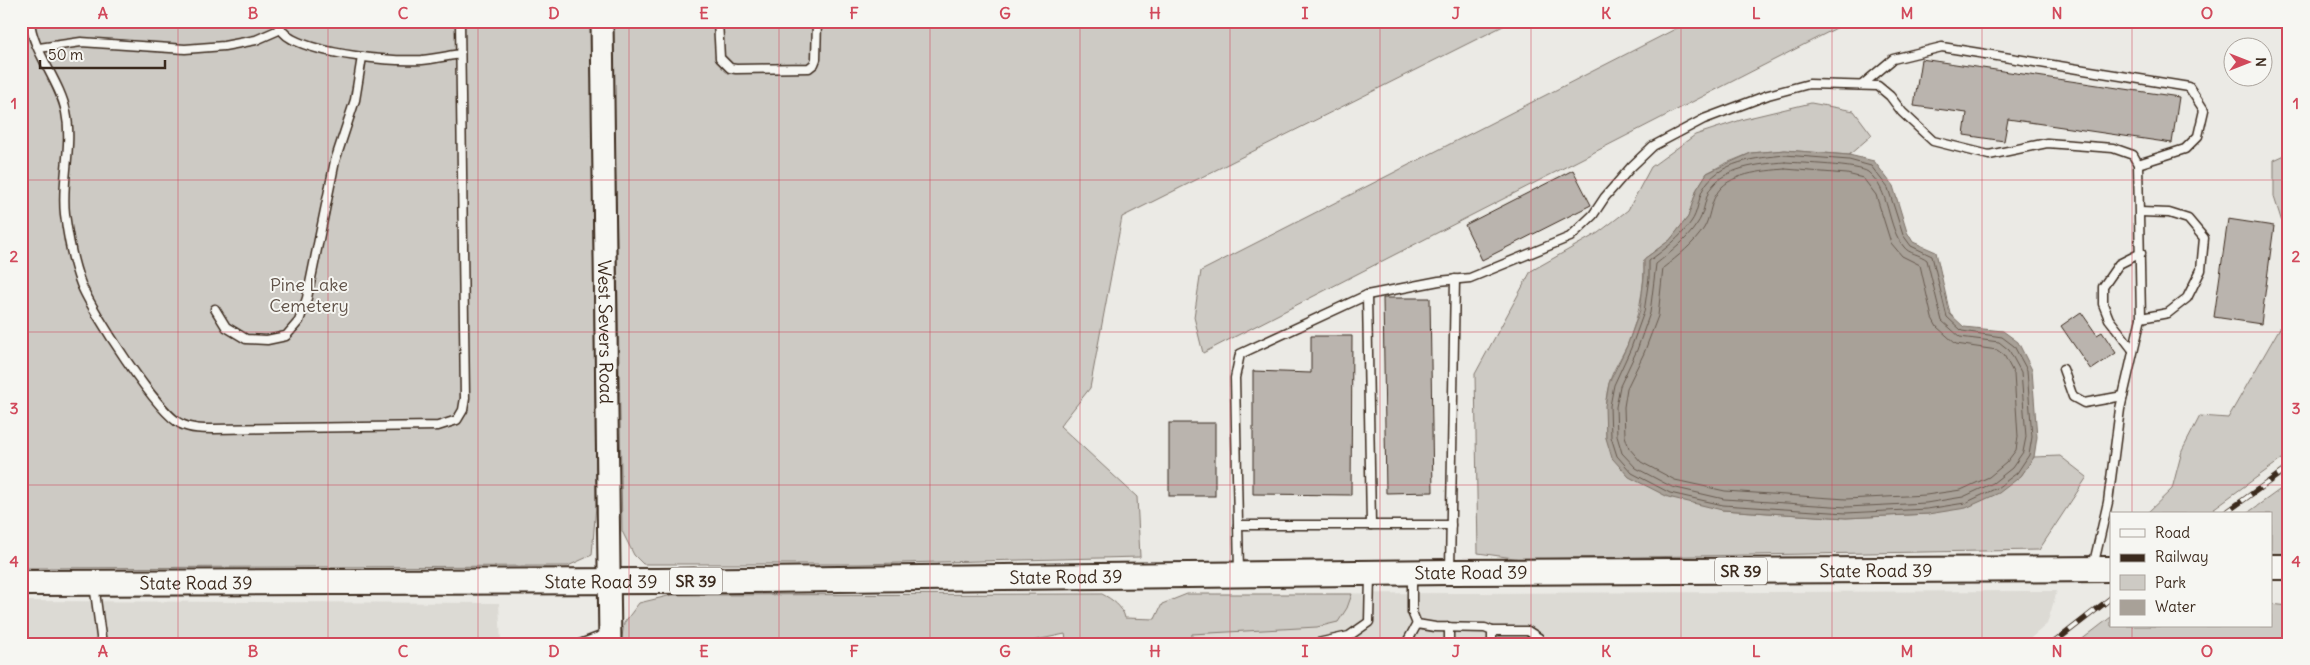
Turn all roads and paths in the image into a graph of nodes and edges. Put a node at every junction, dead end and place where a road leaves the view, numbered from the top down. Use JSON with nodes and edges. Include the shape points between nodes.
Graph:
{"nodes":[{"id":1,"x":277,"y":21,"type":"edge"},
{"id":2,"x":460,"y":21,"type":"edge"},
{"id":3,"x":602,"y":21,"type":"edge"},
{"id":4,"x":718,"y":21,"type":"edge"},
{"id":5,"x":817,"y":21,"type":"edge"},
{"id":6,"x":21,"y":23,"type":"edge"},
{"id":7,"x":30,"y":23,"type":"edge"},
{"id":8,"x":281,"y":29,"type":"junction"},
{"id":9,"x":39,"y":48,"type":"junction"},
{"id":10,"x":460,"y":54,"type":"junction"},
{"id":11,"x":362,"y":57,"type":"junction"},
{"id":12,"x":1862,"y":85,"type":"junction"},
{"id":13,"x":2138,"y":164,"type":"junction"},
{"id":14,"x":2140,"y":212,"type":"junction"},
{"id":15,"x":2141,"y":253,"type":"junction"},
{"id":16,"x":1454,"y":280,"type":"junction"},
{"id":17,"x":1367,"y":295,"type":"junction"},
{"id":18,"x":215,"y":309,"type":"dead end"},
{"id":19,"x":2141,"y":318,"type":"junction"},
{"id":20,"x":2134,"y":350,"type":"junction"},
{"id":21,"x":2063,"y":369,"type":"dead end"},
{"id":22,"x":2123,"y":396,"type":"junction"},
{"id":23,"x":1238,"y":525,"type":"junction"},
{"id":24,"x":1371,"y":525,"type":"junction"},
{"id":25,"x":1451,"y":525,"type":"junction"},
{"id":26,"x":2289,"y":567,"type":"edge"},
{"id":27,"x":2272,"y":568,"type":"edge"},
{"id":28,"x":2102,"y":569,"type":"edge"},
{"id":29,"x":1450,"y":572,"type":"junction"},
{"id":30,"x":1370,"y":573,"type":"junction"},
{"id":31,"x":1412,"y":573,"type":"junction"},
{"id":32,"x":1239,"y":575,"type":"junction"},
{"id":33,"x":611,"y":580,"type":"junction"},
{"id":34,"x":94,"y":582,"type":"junction"},
{"id":35,"x":21,"y":583,"type":"edge"},
{"id":36,"x":1417,"y":624,"type":"junction"},
{"id":37,"x":1449,"y":627,"type":"junction"},
{"id":38,"x":1492,"y":631,"type":"junction"},
{"id":39,"x":610,"y":638,"type":"edge"},
{"id":40,"x":102,"y":644,"type":"edge"},
{"id":41,"x":580,"y":644,"type":"edge"},
{"id":42,"x":1313,"y":644,"type":"edge"},
{"id":43,"x":1406,"y":644,"type":"edge"},
{"id":44,"x":1449,"y":644,"type":"edge"},
{"id":45,"x":1492,"y":644,"type":"edge"},
{"id":46,"x":1540,"y":644,"type":"edge"}],
"edges":[{"from":1,"to":8,"type":"lane"},
{"from":2,"to":10,"type":"lane"},
{"from":3,"to":33,"type":"street","name":"West Severs Road"},
{"from":4,"to":5,"type":"lane","via":[[720,58],[736,70],[809,68],[816,59]]},
{"from":6,"to":7,"type":"lane"},
{"from":7,"to":9,"type":"lane"},
{"from":8,"to":9,"type":"lane","via":[[256,40],[224,46],[185,49],[81,42]]},
{"from":8,"to":11,"type":"lane","via":[[290,38],[307,46]]},
{"from":9,"to":10,"type":"lane","via":[[66,111],[69,130],[65,212],[70,248],[81,284],[125,358],[169,416],[180,424],[214,429],[438,426],[457,420],[465,398]]},
{"from":10,"to":11,"type":"lane","via":[[421,60]]},
{"from":11,"to":18,"type":"lane","via":[[355,100],[335,162],[307,298],[299,321],[286,336],[267,340],[246,339],[226,327]]},
{"from":12,"to":13,"type":"lane","via":[[1878,86],[1933,141],[1989,155],[2047,143],[2113,148],[2133,155]]},
{"from":12,"to":13,"type":"lane","via":[[1893,59],[1942,47],[2189,87],[2204,110],[2198,136],[2185,149]]},
{"from":12,"to":16,"type":"lane","via":[[1809,84],[1768,95],[1704,119],[1654,146],[1631,167],[1593,215],[1570,237],[1470,278]]},
{"from":13,"to":14,"type":"lane"},
{"from":14,"to":15,"type":"lane"},
{"from":14,"to":19,"type":"lane","via":[[2169,213],[2188,219],[2204,238],[2201,270],[2187,298],[2168,313]]},
{"from":15,"to":19,"type":"lane"},
{"from":15,"to":20,"type":"lane","via":[[2119,264],[2103,286],[2103,304],[2109,319]]},
{"from":16,"to":17,"type":"lane"},
{"from":16,"to":25,"type":"lane"},
{"from":17,"to":23,"type":"lane","via":[[1240,354],[1235,378]]},
{"from":17,"to":24,"type":"lane"},
{"from":19,"to":20,"type":"lane"},
{"from":20,"to":22,"type":"lane"},
{"from":21,"to":22,"type":"lane","via":[[2073,397],[2084,403]]},
{"from":22,"to":28,"type":"lane"},
{"from":23,"to":24,"type":"lane"},
{"from":23,"to":32,"type":"lane"},
{"from":24,"to":25,"type":"lane"},
{"from":25,"to":29,"type":"lane"},
{"from":26,"to":27,"type":"main road"},
{"from":28,"to":29,"type":"main road","name":"State Road 39","number":"SR 39"},
{"from":29,"to":31,"type":"main road","name":"State Road 39","number":"SR 39"},
{"from":30,"to":31,"type":"main road","name":"State Road 39","number":"SR 39"},
{"from":30,"to":32,"type":"main road","name":"State Road 39","number":"SR 39"},
{"from":30,"to":42,"type":"lane","via":[[1369,622],[1349,636]]},
{"from":31,"to":36,"type":"lane","via":[[1412,612]]},
{"from":32,"to":33,"type":"main road","name":"State Road 39","number":"SR 39"},
{"from":33,"to":34,"type":"main road","name":"State Road 39","number":"SR 39"},
{"from":33,"to":39,"type":"street","name":"West Severs Road"},
{"from":34,"to":35,"type":"main road","name":"State Road 39","number":"SR 39"},
{"from":34,"to":40,"type":"lane"},
{"from":36,"to":37,"type":"lane"},
{"from":36,"to":43,"type":"lane"},
{"from":37,"to":38,"type":"lane"},
{"from":37,"to":44,"type":"lane"},
{"from":38,"to":45,"type":"lane"},
{"from":38,"to":46,"type":"lane","via":[[1528,631],[1539,638]]},
{"from":39,"to":41,"type":"lane"}]}
